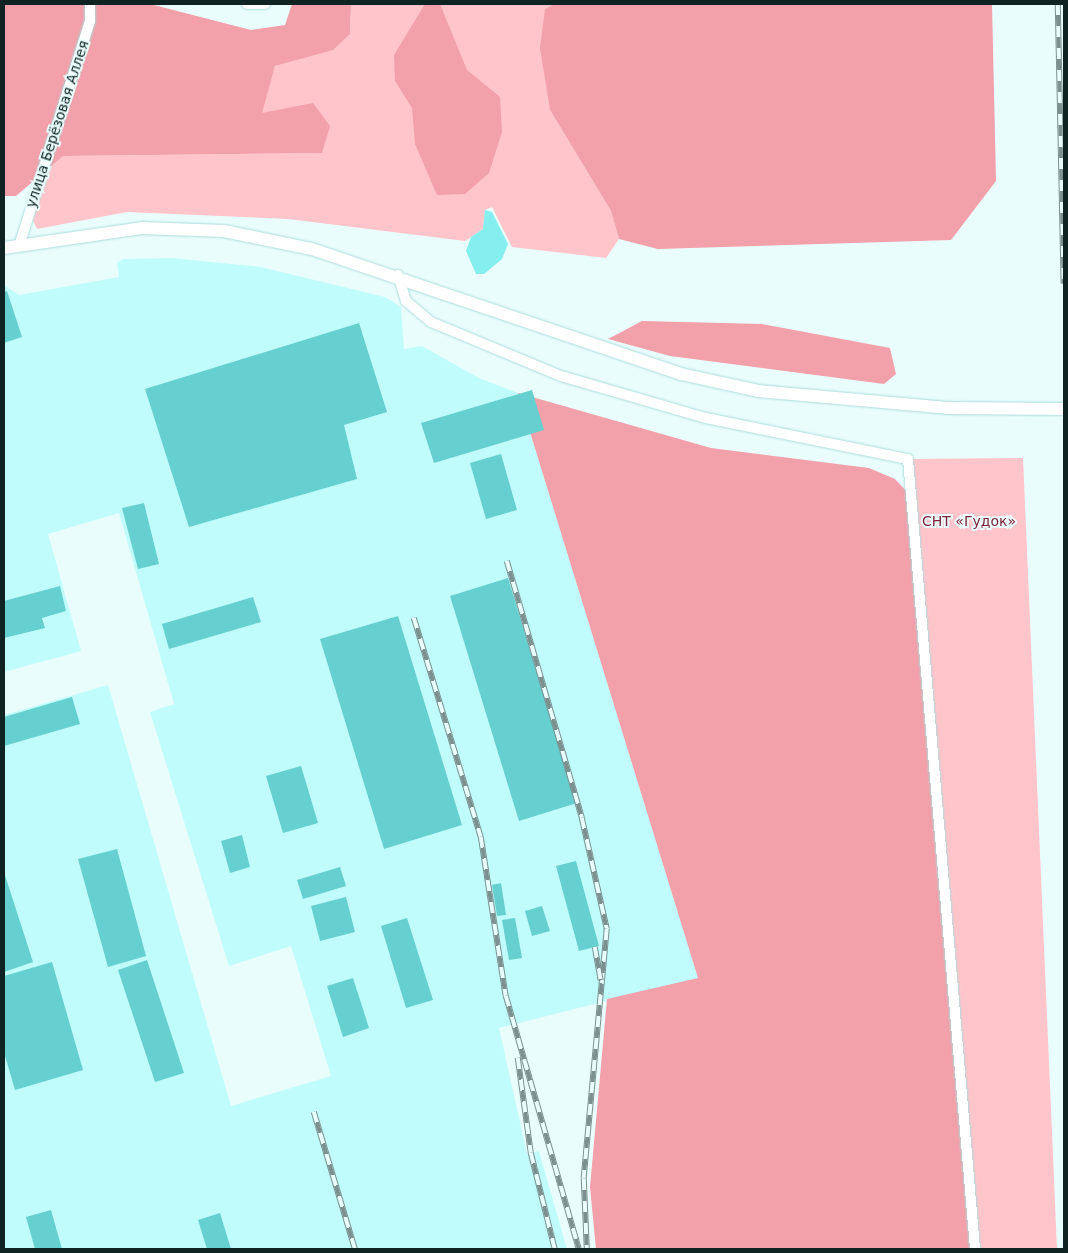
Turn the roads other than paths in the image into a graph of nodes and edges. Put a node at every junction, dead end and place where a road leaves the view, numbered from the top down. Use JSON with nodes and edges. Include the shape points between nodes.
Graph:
{"nodes":[{"id":1,"x":90,"y":4,"type":"edge"},
{"id":2,"x":247,"y":4,"type":"edge"},
{"id":3,"x":264,"y":4,"type":"edge"},
{"id":4,"x":20,"y":243,"type":"junction"},
{"id":5,"x":4,"y":248,"type":"edge"},
{"id":6,"x":398,"y":275,"type":"junction"},
{"id":7,"x":1064,"y":409,"type":"edge"},
{"id":8,"x":975,"y":1249,"type":"edge"}],
"edges":[{"from":1,"to":4,"type":"street","name":"улица Берёзовая Аллея","via":[[90,21]]},
{"from":2,"to":3,"type":"street"},
{"from":4,"to":5,"type":"street"},
{"from":4,"to":6,"type":"street","via":[[142,228],[224,231],[312,249]]},
{"from":6,"to":7,"type":"street","via":[[682,374],[758,391],[855,402]]},
{"from":6,"to":8,"type":"street","via":[[406,301],[431,322],[561,376],[706,418],[908,459]]}]}
